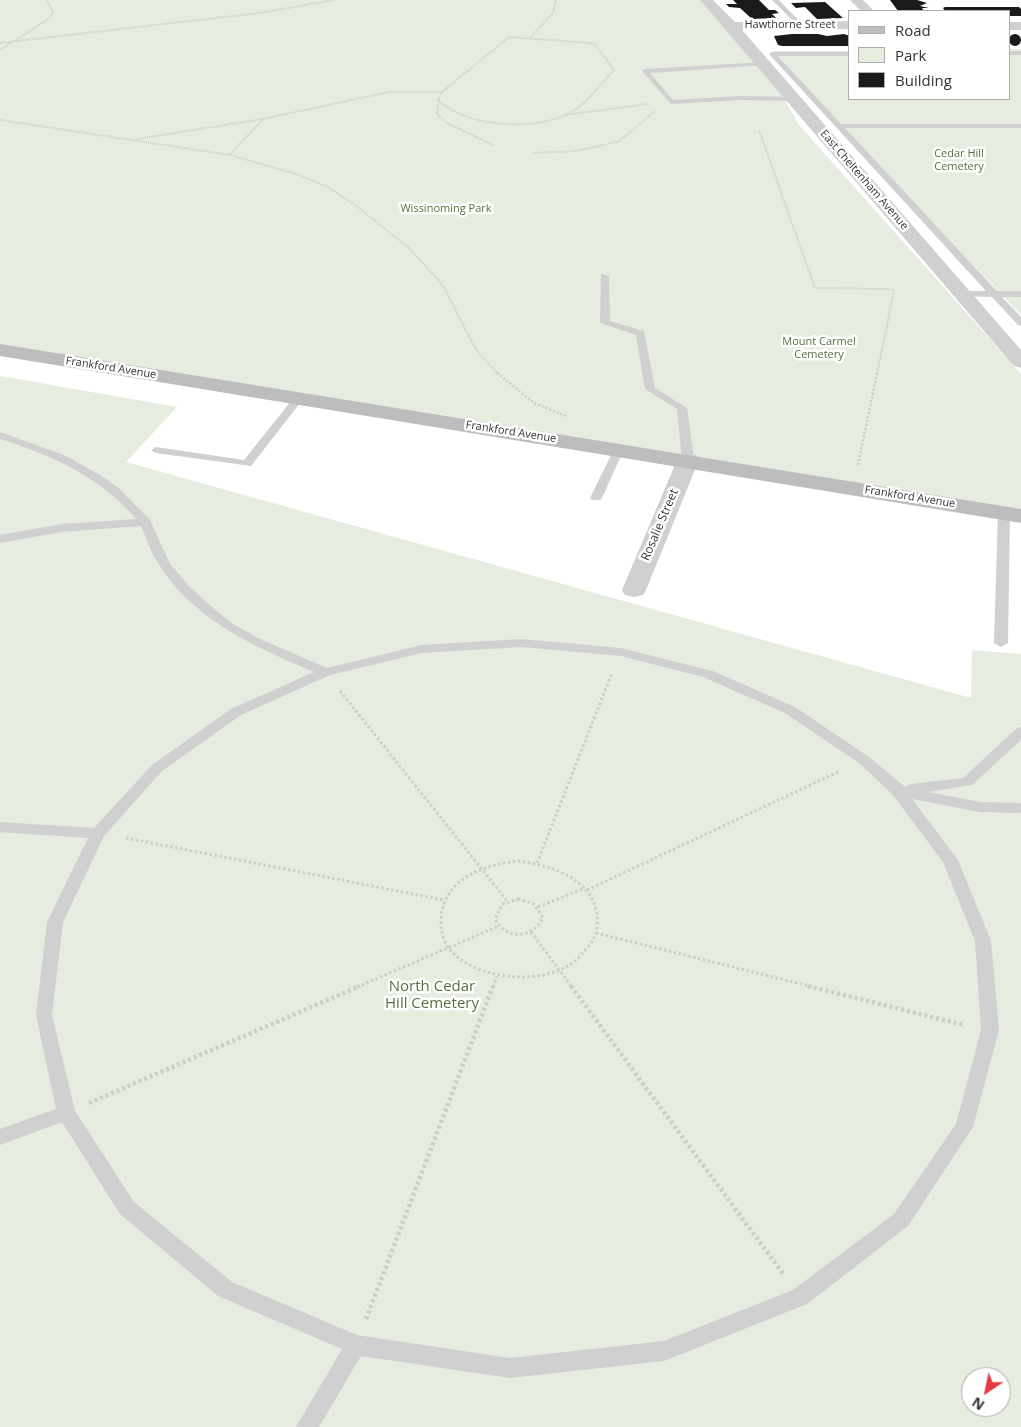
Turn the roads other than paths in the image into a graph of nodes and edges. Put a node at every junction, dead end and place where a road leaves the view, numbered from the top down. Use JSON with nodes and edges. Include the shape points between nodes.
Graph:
{"nodes":[{"id":1,"x":706,"y":0,"type":"edge"},
{"id":2,"x":775,"y":0,"type":"edge"},
{"id":3,"x":856,"y":0,"type":"edge"},
{"id":4,"x":867,"y":10,"type":"edge"},
{"id":5,"x":800,"y":25,"type":"junction"},
{"id":6,"x":848,"y":25,"type":"edge"},
{"id":7,"x":731,"y":26,"type":"junction"},
{"id":8,"x":848,"y":54,"type":"edge"},
{"id":9,"x":764,"y":64,"type":"junction"},
{"id":10,"x":794,"y":99,"type":"junction"},
{"id":11,"x":839,"y":126,"type":"junction"},
{"id":12,"x":1021,"y":126,"type":"edge"},
{"id":13,"x":604,"y":276,"type":"dead end"},
{"id":14,"x":962,"y":294,"type":"junction"},
{"id":15,"x":994,"y":294,"type":"junction"},
{"id":16,"x":1021,"y":294,"type":"edge"},
{"id":17,"x":1021,"y":323,"type":"edge"},
{"id":18,"x":0,"y":350,"type":"edge"},
{"id":19,"x":1021,"y":362,"type":"edge"},
{"id":20,"x":299,"y":398,"type":"junction"},
{"id":21,"x":0,"y":435,"type":"edge"},
{"id":22,"x":618,"y":449,"type":"junction"},
{"id":23,"x":156,"y":450,"type":"dead end"},
{"id":24,"x":688,"y":460,"type":"junction"},
{"id":25,"x":596,"y":498,"type":"dead end"},
{"id":26,"x":1013,"y":514,"type":"edge"},
{"id":27,"x":146,"y":522,"type":"junction"},
{"id":28,"x":0,"y":539,"type":"edge"},
{"id":29,"x":634,"y":590,"type":"dead end"},
{"id":30,"x":1001,"y":643,"type":"dead end"},
{"id":31,"x":326,"y":672,"type":"junction"},
{"id":32,"x":1021,"y":732,"type":"edge"},
{"id":33,"x":898,"y":791,"type":"junction"},
{"id":34,"x":1021,"y":808,"type":"edge"},
{"id":35,"x":0,"y":827,"type":"edge"},
{"id":36,"x":98,"y":833,"type":"junction"},
{"id":37,"x":66,"y":1113,"type":"junction"},
{"id":38,"x":0,"y":1137,"type":"edge"},
{"id":39,"x":356,"y":1345,"type":"junction"},
{"id":40,"x":307,"y":1427,"type":"edge"}],
"edges":[{"from":1,"to":7,"type":"street","name":"East Cheltenham Avenue"},
{"from":2,"to":5,"type":"lane"},
{"from":3,"to":4,"type":"street"},
{"from":5,"to":6,"type":"street","name":"Hawthorne Street"},
{"from":5,"to":7,"type":"street","name":"Hawthorne Street"},
{"from":7,"to":9,"type":"street","name":"East Cheltenham Avenue"},
{"from":8,"to":11,"type":"lane","via":[[772,54]]},
{"from":9,"to":10,"type":"street","name":"East Cheltenham Avenue"},
{"from":9,"to":10,"type":"lane","via":[[645,71],[668,102]]},
{"from":10,"to":14,"type":"street","name":"East Cheltenham Avenue"},
{"from":11,"to":12,"type":"lane"},
{"from":11,"to":15,"type":"lane"},
{"from":13,"to":24,"type":"lane","via":[[605,323],[641,333],[650,390],[682,408]]},
{"from":14,"to":15,"type":"lane"},
{"from":14,"to":19,"type":"street","name":"East Cheltenham Avenue"},
{"from":15,"to":16,"type":"lane"},
{"from":15,"to":17,"type":"lane"},
{"from":18,"to":20,"type":"main road","name":"Frankford Avenue"},
{"from":20,"to":22,"type":"main road","name":"Frankford Avenue"},
{"from":20,"to":23,"type":"lane","via":[[247,464]]},
{"from":21,"to":27,"type":"lane","via":[[38,447],[84,469],[119,495]]},
{"from":22,"to":24,"type":"main road","name":"Frankford Avenue"},
{"from":22,"to":25,"type":"lane"},
{"from":24,"to":26,"type":"main road","name":"Frankford Avenue"},
{"from":24,"to":29,"type":"street","name":"Rosalie Street"},
{"from":26,"to":30,"type":"lane"},
{"from":27,"to":28,"type":"lane","via":[[62,528]]},
{"from":27,"to":31,"type":"lane","via":[[160,557],[182,585],[217,619],[263,646]]},
{"from":31,"to":33,"type":"lane","via":[[432,649],[521,643],[621,652],[708,674],[790,710],[864,760]]},
{"from":31,"to":36,"type":"lane","via":[[236,712],[204,734],[157,768]]},
{"from":32,"to":33,"type":"lane","via":[[967,782]]},
{"from":33,"to":34,"type":"lane","via":[[980,807]]},
{"from":33,"to":39,"type":"lane","via":[[950,860],[983,941],[990,1030],[964,1127],[901,1220],[800,1297],[664,1351],[510,1368]]},
{"from":35,"to":36,"type":"lane"},
{"from":36,"to":37,"type":"lane","via":[[55,922],[44,1015]]},
{"from":37,"to":38,"type":"lane"},
{"from":37,"to":39,"type":"lane","via":[[126,1208],[225,1289]]},
{"from":39,"to":40,"type":"lane"}]}
